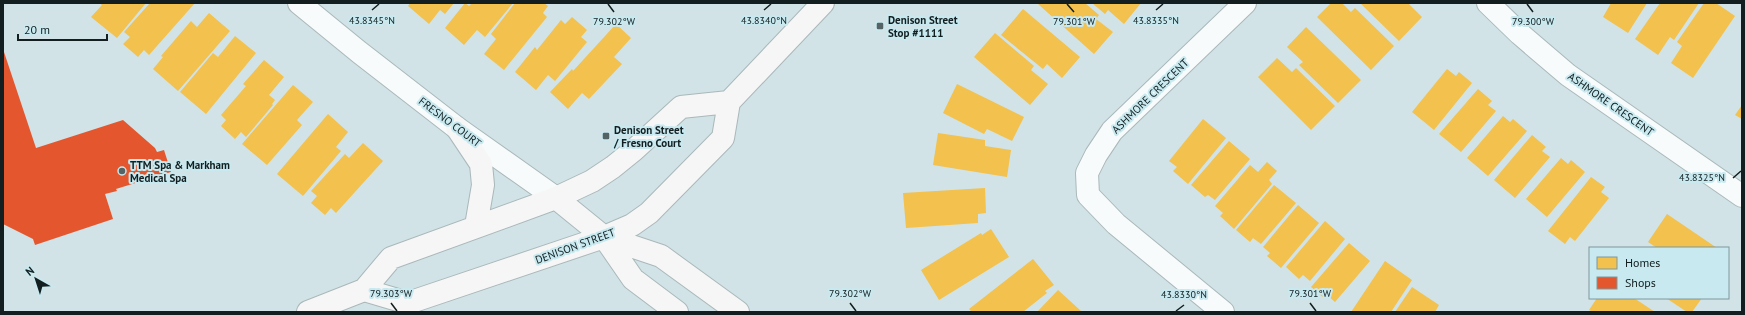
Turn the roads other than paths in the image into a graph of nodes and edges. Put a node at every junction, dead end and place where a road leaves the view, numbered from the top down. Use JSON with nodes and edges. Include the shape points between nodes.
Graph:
{"nodes":[{"id":1,"x":299,"y":3,"type":"edge"},
{"id":2,"x":823,"y":3,"type":"edge"},
{"id":3,"x":1245,"y":3,"type":"edge"},
{"id":4,"x":1488,"y":3,"type":"edge"},
{"id":5,"x":729,"y":102,"type":"junction"},
{"id":6,"x":457,"y":128,"type":"junction"},
{"id":7,"x":1742,"y":196,"type":"edge"},
{"id":8,"x":556,"y":198,"type":"junction"},
{"id":9,"x":476,"y":226,"type":"junction"},
{"id":10,"x":604,"y":237,"type":"junction"},
{"id":11,"x":364,"y":290,"type":"junction"},
{"id":12,"x":308,"y":312,"type":"edge"},
{"id":13,"x":677,"y":312,"type":"edge"},
{"id":14,"x":738,"y":312,"type":"edge"},
{"id":15,"x":1223,"y":312,"type":"edge"}],
"edges":[{"from":1,"to":6,"type":"street","name":"FRESNO COURT"},
{"from":2,"to":5,"type":"street"},
{"from":3,"to":15,"type":"street","name":"ASHMORE CRESCENT","via":[[1112,132],[1096,155],[1088,173],[1088,195],[1111,219]]},
{"from":4,"to":7,"type":"street","name":"ASHMORE CRESCENT","via":[[1568,75]]},
{"from":5,"to":8,"type":"street","via":[[681,107],[613,167],[592,181]]},
{"from":5,"to":10,"type":"street","name":"DENISON STREET","via":[[723,138],[649,213]]},
{"from":6,"to":8,"type":"street","name":"FRESNO COURT"},
{"from":6,"to":9,"type":"street","via":[[481,164],[483,184]]},
{"from":8,"to":9,"type":"street"},
{"from":8,"to":10,"type":"street","name":"FRESNO COURT"},
{"from":9,"to":11,"type":"street","via":[[390,258]]},
{"from":10,"to":11,"type":"street","name":"DENISON STREET","via":[[408,303]]},
{"from":10,"to":13,"type":"street","via":[[633,279]]},
{"from":10,"to":14,"type":"street","via":[[661,256]]},
{"from":11,"to":12,"type":"street"}]}
